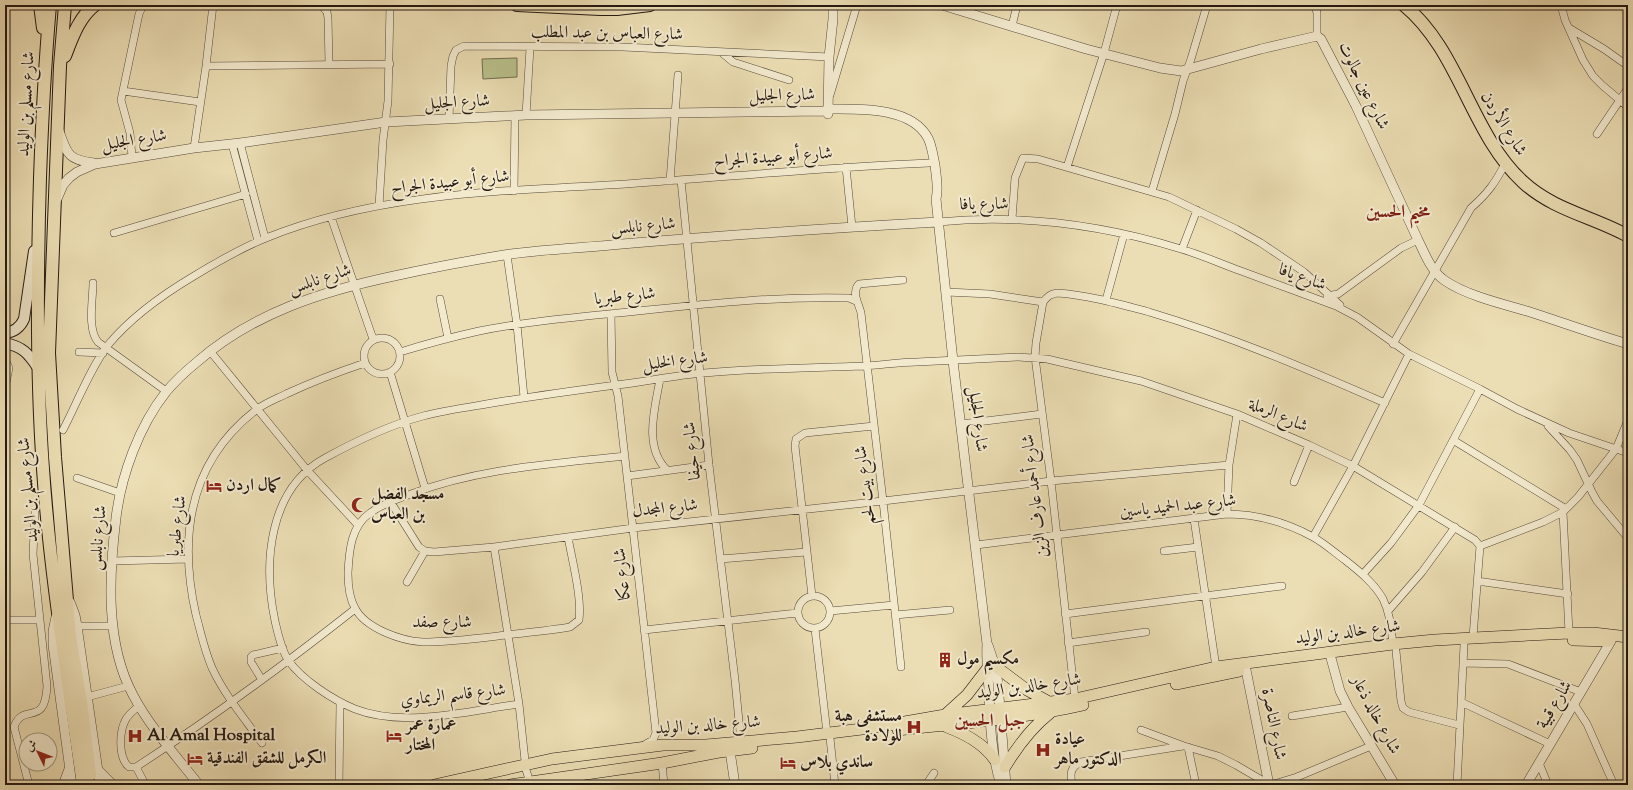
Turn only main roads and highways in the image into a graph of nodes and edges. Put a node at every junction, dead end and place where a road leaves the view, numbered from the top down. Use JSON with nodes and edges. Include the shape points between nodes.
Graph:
{"nodes":[{"id":1,"x":40,"y":5,"type":"edge"},
{"id":2,"x":50,"y":5,"type":"edge"},
{"id":3,"x":65,"y":5,"type":"edge"},
{"id":4,"x":95,"y":5,"type":"edge"},
{"id":5,"x":517,"y":5,"type":"edge"},
{"id":6,"x":650,"y":5,"type":"edge"},
{"id":7,"x":1404,"y":5,"type":"edge"},
{"id":8,"x":1413,"y":5,"type":"edge"},
{"id":9,"x":578,"y":7,"type":"edge"},
{"id":10,"x":60,"y":66,"type":"junction"},
{"id":11,"x":44,"y":67,"type":"junction"},
{"id":12,"x":39,"y":222,"type":"junction"},
{"id":13,"x":1628,"y":229,"type":"edge"},
{"id":14,"x":1628,"y":236,"type":"edge"},
{"id":15,"x":5,"y":333,"type":"edge"},
{"id":16,"x":5,"y":343,"type":"edge"},
{"id":17,"x":38,"y":368,"type":"junction"},
{"id":18,"x":1628,"y":637,"type":"edge"},
{"id":19,"x":1628,"y":643,"type":"edge"},
{"id":20,"x":1394,"y":647,"type":"junction"},
{"id":21,"x":1051,"y":708,"type":"junction"},
{"id":22,"x":945,"y":720,"type":"junction"},
{"id":23,"x":829,"y":736,"type":"junction"},
{"id":24,"x":663,"y":745,"type":"junction"},
{"id":25,"x":995,"y":760,"type":"road end"},
{"id":26,"x":662,"y":763,"type":"junction"},
{"id":27,"x":513,"y":768,"type":"junction"},
{"id":28,"x":1005,"y":768,"type":"road end"},
{"id":29,"x":83,"y":784,"type":"edge"},
{"id":30,"x":530,"y":784,"type":"edge"},
{"id":31,"x":434,"y":785,"type":"edge"},
{"id":32,"x":513,"y":785,"type":"edge"}],
"edges":[{"from":1,"to":11,"type":"highway"},
{"from":2,"to":11,"type":"highway","name":"شارع مسلم بن الوليد"},
{"from":3,"to":10,"type":"highway","name":"شارع مسلم بن الوليد"},
{"from":4,"to":10,"type":"highway","via":[[75,30]]},
{"from":5,"to":9,"type":"highway"},
{"from":6,"to":9,"type":"highway","via":[[617,9]]},
{"from":7,"to":14,"type":"highway","name":"شارع الأردن","via":[[1426,28],[1445,55],[1482,127],[1505,164],[1536,192],[1580,216]]},
{"from":8,"to":13,"type":"highway","name":"شارع الأردن","via":[[1437,32],[1494,136],[1515,167],[1533,183],[1560,198]]},
{"from":10,"to":29,"type":"highway","name":"شارع مسلم بن الوليد","via":[[49,353],[66,593],[81,702]]},
{"from":11,"to":12,"type":"highway","name":"شارع مسلم بن الوليد"},
{"from":12,"to":15,"type":"main road","via":[[24,319],[15,331]]},
{"from":12,"to":17,"type":"highway","name":"شارع مسلم بن الوليد"},
{"from":16,"to":17,"type":"main road","via":[[26,352]]},
{"from":17,"to":29,"type":"highway","name":"شارع مسلم بن الوليد","via":[[43,470],[58,612]]},
{"from":18,"to":20,"type":"main road","name":"شارع خالد بن الوليد","via":[[1570,633],[1473,638]]},
{"from":19,"to":20,"type":"main road","name":"شارع خالد بن الوليد","via":[[1570,640]]},
{"from":20,"to":21,"type":"main road","name":"شارع خالد بن الوليد","via":[[1246,670]]},
{"from":20,"to":21,"type":"main road","name":"شارع خالد بن الوليد","via":[[1216,667],[1075,699]]},
{"from":21,"to":22,"type":"main road","name":"شارع خالد بن الوليد"},
{"from":21,"to":22,"type":"main road","via":[[1028,690],[991,668]]},
{"from":21,"to":28,"type":"main road","via":[[1025,737]]},
{"from":22,"to":23,"type":"main road","name":"شارع خالد بن الوليد","via":[[870,728]]},
{"from":22,"to":25,"type":"main road","via":[[991,753]]},
{"from":23,"to":24,"type":"main road","name":"شارع خالد بن الوليد","via":[[706,745]]},
{"from":23,"to":26,"type":"main road","name":"شارع خالد بن الوليد"},
{"from":24,"to":26,"type":"main road","via":[[667,754]]},
{"from":24,"to":27,"type":"main road","name":"شارع خالد بن الوليد","via":[[552,759]]},
{"from":26,"to":30,"type":"main road","name":"شارع خالد بن الوليد"},
{"from":27,"to":31,"type":"main road","name":"شارع خالد بن الوليد"},
{"from":27,"to":32,"type":"main road","via":[[519,776],[519,781]]},
{"from":30,"to":32,"type":"main road","name":"شارع خالد بن الوليد"}]}
